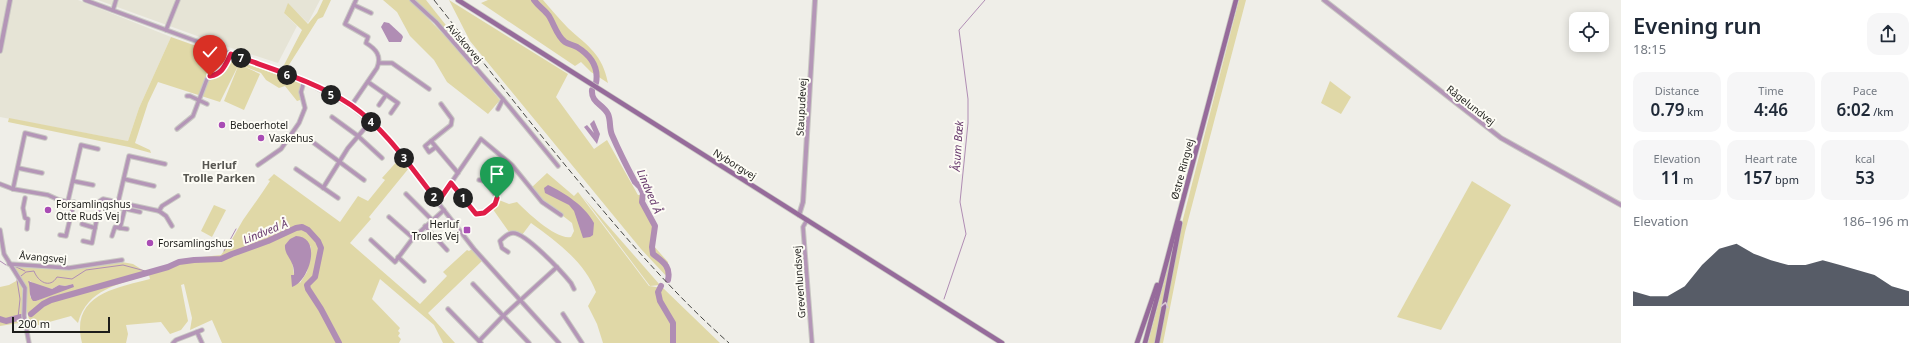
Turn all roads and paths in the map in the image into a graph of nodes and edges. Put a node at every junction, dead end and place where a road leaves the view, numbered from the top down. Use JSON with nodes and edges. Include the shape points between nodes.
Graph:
{"nodes":[{"id":1,"x":10,"y":0,"type":"edge"},
{"id":2,"x":85,"y":0,"type":"edge"},
{"id":3,"x":116,"y":0,"type":"edge"},
{"id":4,"x":178,"y":0,"type":"edge"},
{"id":5,"x":356,"y":0,"type":"edge"},
{"id":6,"x":412,"y":0,"type":"edge"},
{"id":7,"x":458,"y":0,"type":"edge"},
{"id":8,"x":816,"y":0,"type":"edge"},
{"id":9,"x":1236,"y":0,"type":"edge"},
{"id":10,"x":1324,"y":0,"type":"edge"},
{"id":11,"x":354,"y":5,"type":"junction"},
{"id":12,"x":113,"y":10,"type":"junction"},
{"id":13,"x":370,"y":13,"type":"dead end"},
{"id":14,"x":166,"y":30,"type":"junction"},
{"id":15,"x":374,"y":43,"type":"dead end"},
{"id":16,"x":371,"y":47,"type":"junction"},
{"id":17,"x":0,"y":51,"type":"edge"},
{"id":18,"x":231,"y":54,"type":"junction"},
{"id":19,"x":379,"y":63,"type":"junction"},
{"id":20,"x":304,"y":81,"type":"junction"},
{"id":21,"x":368,"y":82,"type":"junction"},
{"id":22,"x":429,"y":89,"type":"dead end"},
{"id":23,"x":386,"y":95,"type":"junction"},
{"id":24,"x":187,"y":96,"type":"dead end"},
{"id":25,"x":503,"y":99,"type":"junction"},
{"id":26,"x":199,"y":101,"type":"junction"},
{"id":27,"x":207,"y":104,"type":"dead end"},
{"id":28,"x":441,"y":104,"type":"dead end"},
{"id":29,"x":379,"y":105,"type":"dead end"},
{"id":30,"x":351,"y":106,"type":"junction"},
{"id":31,"x":498,"y":109,"type":"dead end"},
{"id":32,"x":391,"y":112,"type":"dead end"},
{"id":33,"x":332,"y":117,"type":"dead end"},
{"id":34,"x":371,"y":121,"type":"junction"},
{"id":35,"x":177,"y":129,"type":"dead end"},
{"id":36,"x":358,"y":136,"type":"junction"},
{"id":37,"x":45,"y":138,"type":"dead end"},
{"id":38,"x":431,"y":141,"type":"junction"},
{"id":39,"x":314,"y":143,"type":"dead end"},
{"id":40,"x":436,"y":147,"type":"junction"},
{"id":41,"x":98,"y":149,"type":"dead end"},
{"id":42,"x":382,"y":158,"type":"dead end"},
{"id":43,"x":339,"y":161,"type":"junction"},
{"id":44,"x":165,"y":164,"type":"dead end"},
{"id":45,"x":258,"y":165,"type":"dead end"},
{"id":46,"x":558,"y":166,"type":"dead end"},
{"id":47,"x":18,"y":168,"type":"junction"},
{"id":48,"x":296,"y":169,"type":"dead end"},
{"id":49,"x":458,"y":173,"type":"junction"},
{"id":50,"x":42,"y":174,"type":"dead end"},
{"id":51,"x":124,"y":179,"type":"junction"},
{"id":52,"x":364,"y":180,"type":"dead end"},
{"id":53,"x":479,"y":180,"type":"dead end"},
{"id":54,"x":73,"y":181,"type":"junction"},
{"id":55,"x":451,"y":183,"type":"junction"},
{"id":56,"x":0,"y":184,"type":"edge"},
{"id":57,"x":94,"y":185,"type":"dead end"},
{"id":58,"x":154,"y":186,"type":"dead end"},
{"id":59,"x":323,"y":188,"type":"junction"},
{"id":60,"x":13,"y":189,"type":"junction"},
{"id":61,"x":406,"y":194,"type":"dead end"},
{"id":62,"x":178,"y":196,"type":"dead end"},
{"id":63,"x":25,"y":198,"type":"dead end"},
{"id":64,"x":338,"y":198,"type":"dead end"},
{"id":65,"x":1184,"y":199,"type":"junction"},
{"id":66,"x":68,"y":201,"type":"junction"},
{"id":67,"x":74,"y":202,"type":"junction"},
{"id":68,"x":118,"y":202,"type":"junction"},
{"id":69,"x":438,"y":202,"type":"junction"},
{"id":70,"x":1621,"y":205,"type":"edge"},
{"id":71,"x":99,"y":208,"type":"junction"},
{"id":72,"x":125,"y":208,"type":"junction"},
{"id":73,"x":444,"y":210,"type":"junction"},
{"id":74,"x":159,"y":211,"type":"junction"},
{"id":75,"x":140,"y":212,"type":"dead end"},
{"id":76,"x":561,"y":215,"type":"dead end"},
{"id":77,"x":799,"y":215,"type":"junction"},
{"id":78,"x":390,"y":217,"type":"dead end"},
{"id":79,"x":432,"y":220,"type":"junction"},
{"id":80,"x":807,"y":220,"type":"junction"},
{"id":81,"x":82,"y":224,"type":"dead end"},
{"id":82,"x":172,"y":226,"type":"dead end"},
{"id":83,"x":425,"y":226,"type":"junction"},
{"id":84,"x":95,"y":228,"type":"junction"},
{"id":85,"x":120,"y":228,"type":"junction"},
{"id":86,"x":26,"y":229,"type":"dead end"},
{"id":87,"x":127,"y":229,"type":"dead end"},
{"id":88,"x":0,"y":230,"type":"edge"},
{"id":89,"x":60,"y":235,"type":"dead end"},
{"id":90,"x":112,"y":236,"type":"dead end"},
{"id":91,"x":413,"y":238,"type":"junction"},
{"id":92,"x":371,"y":240,"type":"dead end"},
{"id":93,"x":83,"y":241,"type":"dead end"},
{"id":94,"x":447,"y":250,"type":"dead end"},
{"id":95,"x":508,"y":252,"type":"dead end"},
{"id":96,"x":398,"y":257,"type":"junction"},
{"id":97,"x":122,"y":260,"type":"dead end"},
{"id":98,"x":1167,"y":261,"type":"junction"},
{"id":99,"x":9,"y":264,"type":"junction"},
{"id":100,"x":557,"y":267,"type":"junction"},
{"id":101,"x":424,"y":281,"type":"dead end"},
{"id":102,"x":473,"y":284,"type":"dead end"},
{"id":103,"x":574,"y":289,"type":"dead end"},
{"id":104,"x":519,"y":301,"type":"junction"},
{"id":105,"x":448,"y":309,"type":"dead end"},
{"id":106,"x":563,"y":314,"type":"dead end"},
{"id":107,"x":503,"y":316,"type":"junction"},
{"id":108,"x":202,"y":330,"type":"dead end"},
{"id":109,"x":197,"y":332,"type":"junction"},
{"id":110,"x":480,"y":342,"type":"edge"},
{"id":111,"x":29,"y":343,"type":"edge"},
{"id":112,"x":173,"y":343,"type":"edge"},
{"id":113,"x":202,"y":343,"type":"edge"},
{"id":114,"x":529,"y":343,"type":"edge"},
{"id":115,"x":559,"y":343,"type":"edge"},
{"id":116,"x":582,"y":343,"type":"edge"},
{"id":117,"x":812,"y":343,"type":"edge"},
{"id":118,"x":1002,"y":343,"type":"edge"},
{"id":119,"x":1137,"y":343,"type":"edge"},
{"id":120,"x":1145,"y":343,"type":"edge"},
{"id":121,"x":1157,"y":343,"type":"edge"}],
"edges":[{"from":1,"to":17,"type":"street"},
{"from":2,"to":12,"type":"street"},
{"from":3,"to":12,"type":"street"},
{"from":4,"to":14,"type":"street"},
{"from":5,"to":11,"type":"street"},
{"from":6,"to":25,"type":"street","name":"Avlskovvej","via":[[436,22]]},
{"from":7,"to":77,"type":"main road","name":"Nyborgvej"},
{"from":8,"to":77,"type":"street","name":"Staupudevej","via":[[803,202]]},
{"from":9,"to":65,"type":"main road","name":"Østre Ringvej"},
{"from":10,"to":70,"type":"street","name":"Rågelundvej","via":[[1501,138]]},
{"from":11,"to":13,"type":"street"},
{"from":11,"to":16,"type":"street","via":[[346,24],[368,37],[366,43]]},
{"from":12,"to":14,"type":"street"},
{"from":14,"to":18,"type":"street"},
{"from":15,"to":16,"type":"street"},
{"from":16,"to":19,"type":"street","via":[[378,54]]},
{"from":18,"to":20,"type":"street"},
{"from":18,"to":26,"type":"street","via":[[223,71],[207,79]]},
{"from":19,"to":21,"type":"street"},
{"from":19,"to":22,"type":"street","via":[[392,63]]},
{"from":20,"to":30,"type":"street"},
{"from":20,"to":45,"type":"street","via":[[301,92],[305,108],[299,123],[282,149]]},
{"from":21,"to":23,"type":"street"},
{"from":21,"to":30,"type":"street"},
{"from":23,"to":29,"type":"street"},
{"from":23,"to":32,"type":"street","via":[[398,103]]},
{"from":24,"to":26,"type":"street"},
{"from":25,"to":31,"type":"street"},
{"from":25,"to":46,"type":"street","name":"Avlskovvej"},
{"from":26,"to":27,"type":"street"},
{"from":26,"to":35,"type":"street","via":[[190,120]]},
{"from":28,"to":38,"type":"street","via":[[452,119],[451,124]]},
{"from":30,"to":34,"type":"street"},
{"from":33,"to":36,"type":"street"},
{"from":34,"to":36,"type":"street"},
{"from":34,"to":69,"type":"street"},
{"from":36,"to":42,"type":"street"},
{"from":36,"to":43,"type":"street"},
{"from":37,"to":47,"type":"street","via":[[25,133]]},
{"from":38,"to":40,"type":"street"},
{"from":38,"to":40,"type":"street","via":[[425,146],[429,152]]},
{"from":39,"to":43,"type":"street"},
{"from":40,"to":49,"type":"street"},
{"from":41,"to":54,"type":"street","via":[[81,145]]},
{"from":43,"to":52,"type":"street"},
{"from":43,"to":59,"type":"street"},
{"from":44,"to":51,"type":"street","via":[[129,156]]},
{"from":47,"to":50,"type":"street"},
{"from":47,"to":60,"type":"street"},
{"from":48,"to":59,"type":"street"},
{"from":49,"to":55,"type":"street"},
{"from":49,"to":76,"type":"street","via":[[482,139],[512,165],[542,202]]},
{"from":51,"to":58,"type":"street"},
{"from":51,"to":68,"type":"street"},
{"from":53,"to":55,"type":"street","via":[[485,182],[497,197],[495,204],[482,214],[475,213]]},
{"from":54,"to":57,"type":"street"},
{"from":54,"to":66,"type":"street"},
{"from":55,"to":69,"type":"street"},
{"from":56,"to":60,"type":"street"},
{"from":59,"to":64,"type":"street"},
{"from":60,"to":66,"type":"street","via":[[41,193]]},
{"from":61,"to":79,"type":"street"},
{"from":62,"to":74,"type":"street","via":[[162,206]]},
{"from":63,"to":86,"type":"street","via":[[23,208],[25,218],[28,219]]},
{"from":65,"to":98,"type":"main road","name":"Østre Ringvej"},
{"from":121,"to":65,"type":"main road","one_way":true,"via":[[1173,269]]},
{"from":66,"to":67,"type":"street"},
{"from":67,"to":71,"type":"street"},
{"from":67,"to":89,"type":"street","via":[[66,236]]},
{"from":68,"to":71,"type":"street","via":[[103,199]]},
{"from":68,"to":72,"type":"street","via":[[115,206]]},
{"from":68,"to":74,"type":"street"},
{"from":69,"to":73,"type":"street"},
{"from":71,"to":84,"type":"street"},
{"from":72,"to":75,"type":"street"},
{"from":72,"to":85,"type":"street"},
{"from":73,"to":79,"type":"street"},
{"from":73,"to":104,"type":"street"},
{"from":74,"to":82,"type":"street","via":[[166,216]]},
{"from":77,"to":80,"type":"main road","name":"Nyborgvej"},
{"from":78,"to":91,"type":"street"},
{"from":79,"to":83,"type":"street"},
{"from":80,"to":117,"type":"street","name":"Grevenlundsvej","via":[[803,227]]},
{"from":80,"to":118,"type":"main road","name":"Nyborgvej"},
{"from":81,"to":84,"type":"street"},
{"from":83,"to":91,"type":"street"},
{"from":83,"to":94,"type":"street"},
{"from":84,"to":93,"type":"street","via":[[92,243]]},
{"from":85,"to":87,"type":"street"},
{"from":85,"to":90,"type":"street","via":[[115,227]]},
{"from":88,"to":99,"type":"street","via":[[3,251]]},
{"from":91,"to":96,"type":"street"},
{"from":92,"to":96,"type":"street","via":[[395,262]]},
{"from":95,"to":100,"type":"street","via":[[502,248],[500,241],[510,234],[516,234]]},
{"from":96,"to":101,"type":"street"},
{"from":97,"to":99,"type":"street","name":"Åvangsvej","via":[[69,268]]},
{"from":98,"to":119,"type":"main road"},
{"from":98,"to":120,"type":"main road","name":"Østre Ringvej"},
{"from":99,"to":111,"type":"street","via":[[24,288]]},
{"from":100,"to":103,"type":"street"},
{"from":100,"to":104,"type":"street"},
{"from":102,"to":107,"type":"street"},
{"from":104,"to":107,"type":"street"},
{"from":104,"to":115,"type":"street"},
{"from":105,"to":110,"type":"street"},
{"from":106,"to":116,"type":"street"},
{"from":107,"to":110,"type":"street"},
{"from":107,"to":114,"type":"street"},
{"from":108,"to":109,"type":"street"},
{"from":109,"to":112,"type":"street"},
{"from":109,"to":113,"type":"street"}]}
